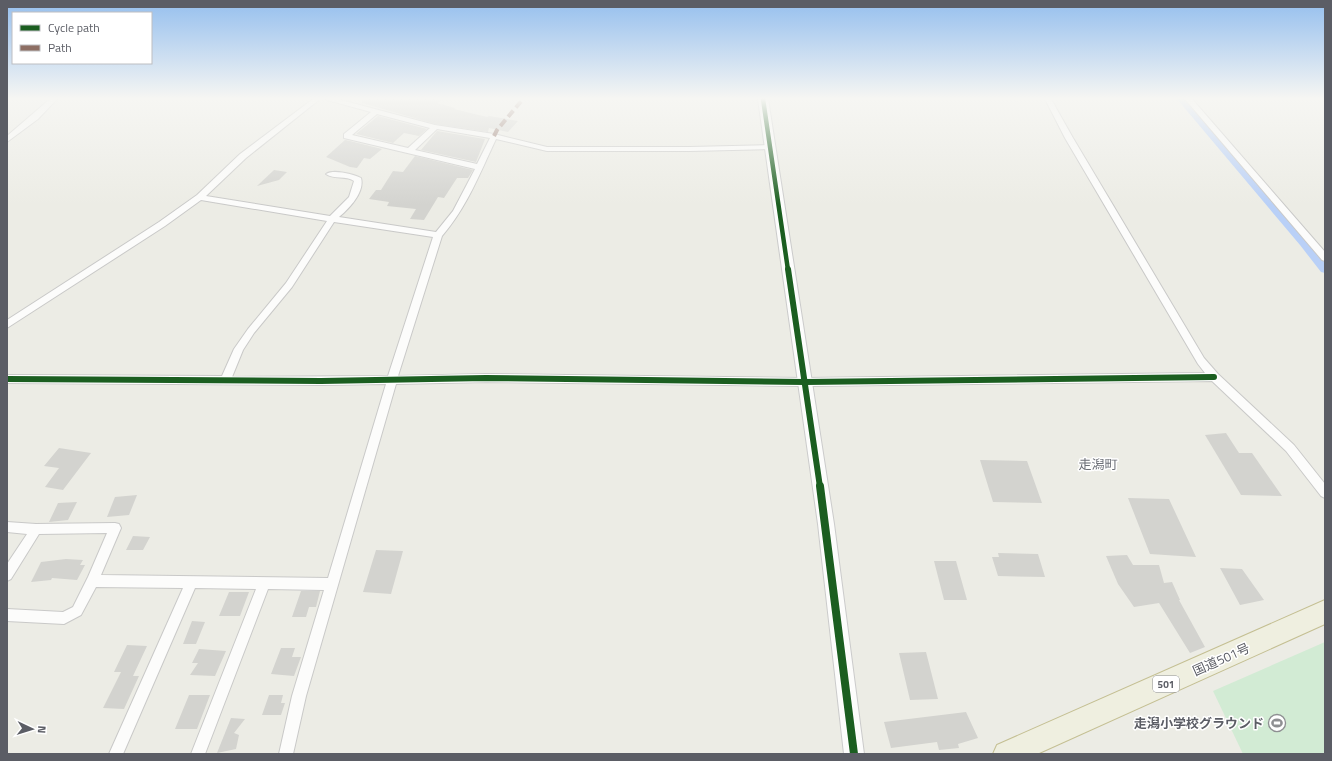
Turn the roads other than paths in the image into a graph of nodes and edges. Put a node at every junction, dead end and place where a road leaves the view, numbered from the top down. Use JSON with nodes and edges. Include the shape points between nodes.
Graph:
{"nodes":[{"id":1,"x":271,"y":135,"type":"edge"},
{"id":2,"x":349,"y":135,"type":"edge"},
{"id":3,"x":426,"y":135,"type":"edge"},
{"id":4,"x":485,"y":135,"type":"edge"},
{"id":5,"x":768,"y":135,"type":"edge"},
{"id":6,"x":1068,"y":135,"type":"edge"},
{"id":7,"x":1219,"y":135,"type":"edge"},
{"id":8,"x":494,"y":136,"type":"junction"},
{"id":9,"x":770,"y":147,"type":"junction"},
{"id":10,"x":409,"y":151,"type":"junction"},
{"id":11,"x":478,"y":167,"type":"junction"},
{"id":12,"x":330,"y":174,"type":"dead end"},
{"id":13,"x":200,"y":197,"type":"junction"},
{"id":14,"x":332,"y":219,"type":"junction"},
{"id":15,"x":438,"y":235,"type":"junction"},
{"id":16,"x":1325,"y":258,"type":"edge"},
{"id":17,"x":7,"y":325,"type":"edge"},
{"id":18,"x":1214,"y":377,"type":"junction"},
{"id":19,"x":7,"y":380,"type":"edge"},
{"id":20,"x":224,"y":380,"type":"junction"},
{"id":21,"x":392,"y":380,"type":"junction"},
{"id":22,"x":805,"y":382,"type":"junction"},
{"id":23,"x":1325,"y":493,"type":"edge"},
{"id":24,"x":7,"y":527,"type":"edge"},
{"id":25,"x":36,"y":529,"type":"junction"},
{"id":26,"x":7,"y":575,"type":"edge"},
{"id":27,"x":93,"y":581,"type":"junction"},
{"id":28,"x":192,"y":582,"type":"junction"},
{"id":29,"x":264,"y":583,"type":"junction"},
{"id":30,"x":332,"y":584,"type":"junction"},
{"id":31,"x":1325,"y":612,"type":"edge"},
{"id":32,"x":7,"y":615,"type":"edge"},
{"id":33,"x":116,"y":754,"type":"edge"},
{"id":34,"x":198,"y":754,"type":"edge"},
{"id":35,"x":286,"y":754,"type":"edge"},
{"id":36,"x":854,"y":754,"type":"edge"},
{"id":37,"x":1006,"y":754,"type":"edge"}],
"edges":[{"from":1,"to":13,"type":"street","via":[[243,156]]},
{"from":2,"to":10,"type":"street","via":[[347,136]]},
{"from":3,"to":10,"type":"street"},
{"from":4,"to":8,"type":"street"},
{"from":5,"to":9,"type":"street"},
{"from":6,"to":18,"type":"street","via":[[1179,326]]},
{"from":7,"to":16,"type":"street"},
{"from":8,"to":9,"type":"street","via":[[547,149]]},
{"from":8,"to":11,"type":"street"},
{"from":9,"to":22,"type":"street"},
{"from":10,"to":11,"type":"street"},
{"from":11,"to":15,"type":"street","via":[[462,205]]},
{"from":12,"to":14,"type":"street","via":[[352,176],[358,180],[358,186],[342,211]]},
{"from":13,"to":14,"type":"street"},
{"from":13,"to":17,"type":"street"},
{"from":14,"to":15,"type":"street"},
{"from":14,"to":20,"type":"street","via":[[289,285],[251,331]]},
{"from":15,"to":21,"type":"street"},
{"from":18,"to":22,"type":"street"},
{"from":18,"to":23,"type":"street","via":[[1290,448]]},
{"from":19,"to":20,"type":"street"},
{"from":20,"to":21,"type":"street"},
{"from":21,"to":22,"type":"street","via":[[486,378]]},
{"from":21,"to":30,"type":"street"},
{"from":22,"to":36,"type":"street","via":[[832,568]]},
{"from":24,"to":25,"type":"street"},
{"from":25,"to":26,"type":"street"},
{"from":25,"to":27,"type":"street","via":[[115,528]]},
{"from":27,"to":28,"type":"street"},
{"from":27,"to":32,"type":"street","via":[[78,610],[64,618]]},
{"from":28,"to":29,"type":"street"},
{"from":28,"to":33,"type":"street"},
{"from":29,"to":30,"type":"street"},
{"from":29,"to":34,"type":"street"},
{"from":30,"to":35,"type":"street","via":[[299,696]]},
{"from":31,"to":37,"type":"highway","name":"国道501号","number":"501"}]}
